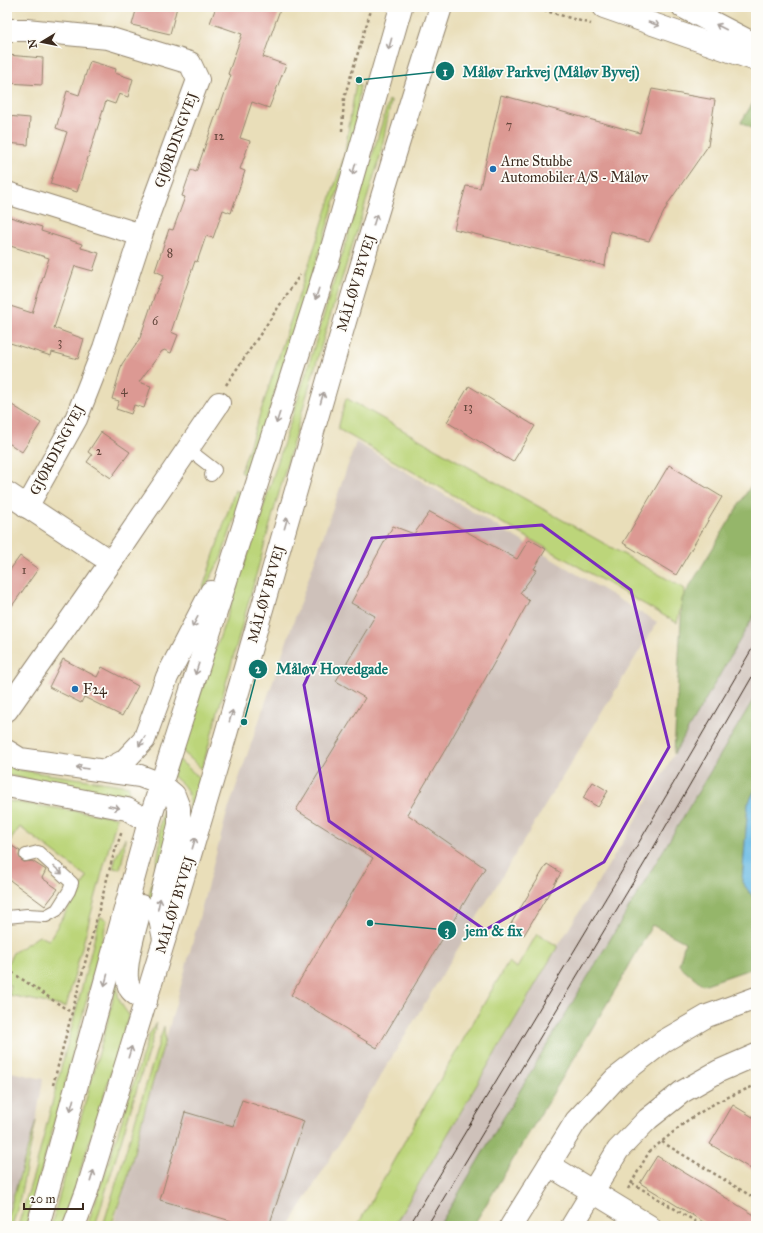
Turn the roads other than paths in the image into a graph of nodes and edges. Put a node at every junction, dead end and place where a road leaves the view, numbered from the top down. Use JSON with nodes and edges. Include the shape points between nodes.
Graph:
{"nodes":[{"id":1,"x":401,"y":7,"type":"edge"},
{"id":2,"x":441,"y":7,"type":"edge"},
{"id":3,"x":604,"y":7,"type":"edge"},
{"id":4,"x":683,"y":7,"type":"edge"},
{"id":5,"x":7,"y":30,"type":"edge"},
{"id":6,"x":756,"y":45,"type":"edge"},
{"id":7,"x":756,"y":60,"type":"edge"},
{"id":8,"x":7,"y":192,"type":"edge"},
{"id":9,"x":141,"y":235,"type":"junction"},
{"id":10,"x":219,"y":404,"type":"road end"},
{"id":11,"x":188,"y":449,"type":"junction"},
{"id":12,"x":211,"y":476,"type":"dead end"},
{"id":13,"x":7,"y":493,"type":"edge"},
{"id":14,"x":27,"y":507,"type":"junction"},
{"id":15,"x":239,"y":538,"type":"junction"},
{"id":16,"x":111,"y":562,"type":"junction"},
{"id":17,"x":7,"y":710,"type":"edge"},
{"id":18,"x":7,"y":750,"type":"edge"},
{"id":19,"x":105,"y":771,"type":"junction"},
{"id":20,"x":160,"y":784,"type":"junction"},
{"id":21,"x":7,"y":786,"type":"edge"},
{"id":22,"x":149,"y":822,"type":"junction"},
{"id":23,"x":142,"y":847,"type":"junction"},
{"id":24,"x":26,"y":855,"type":"dead end"},
{"id":25,"x":7,"y":917,"type":"edge"},
{"id":26,"x":164,"y":942,"type":"junction"},
{"id":27,"x":756,"y":998,"type":"edge"},
{"id":28,"x":146,"y":1001,"type":"junction"},
{"id":29,"x":756,"y":1055,"type":"edge"},
{"id":30,"x":549,"y":1165,"type":"junction"},
{"id":31,"x":593,"y":1192,"type":"junction"},
{"id":32,"x":38,"y":1226,"type":"edge"},
{"id":33,"x":74,"y":1226,"type":"edge"},
{"id":34,"x":511,"y":1226,"type":"edge"},
{"id":35,"x":572,"y":1226,"type":"edge"},
{"id":36,"x":649,"y":1226,"type":"edge"}],
"edges":[{"from":1,"to":15,"type":"main road","one_way":true,"via":[[329,258]]},
{"from":26,"to":2,"type":"main road","name":"MÅLØV BYVEJ","one_way":true,"via":[[329,372]]},
{"from":3,"to":7,"type":"main road","one_way":true},
{"from":6,"to":4,"type":"main road","one_way":true},
{"from":5,"to":9,"type":"main road","name":"GJØRDINGVEJ","via":[[108,38],[190,63],[198,80]]},
{"from":8,"to":9,"type":"main road"},
{"from":9,"to":14,"type":"main road","name":"GJØRDINGVEJ","via":[[104,348],[76,419]]},
{"from":10,"to":11,"type":"main road"},
{"from":11,"to":12,"type":"lane","via":[[216,470]]},
{"from":11,"to":16,"type":"main road"},
{"from":13,"to":14,"type":"main road"},
{"from":14,"to":16,"type":"main road"},
{"from":15,"to":19,"type":"main road","one_way":true,"via":[[167,678],[144,740],[124,761]]},
{"from":15,"to":20,"type":"main road","one_way":true},
{"from":16,"to":17,"type":"main road"},
{"from":19,"to":18,"type":"main road","one_way":true,"via":[[20,759]]},
{"from":19,"to":20,"type":"main road","via":[[140,776]]},
{"from":20,"to":22,"type":"main road"},
{"from":26,"to":20,"type":"main road","one_way":true,"via":[[158,909],[179,826],[180,808],[174,795]]},
{"from":21,"to":22,"type":"main road","one_way":true,"via":[[127,809]]},
{"from":22,"to":23,"type":"main road"},
{"from":23,"to":28,"type":"main road","via":[[145,888],[126,968],[131,990]]},
{"from":23,"to":32,"type":"main road","one_way":true},
{"from":24,"to":25,"type":"lane","one_way":true,"via":[[38,852],[72,883],[57,910],[46,916]]},
{"from":26,"to":28,"type":"main road","name":"MÅLØV BYVEJ"},
{"from":27,"to":30,"type":"main road","via":[[707,1016],[664,1041],[615,1079],[576,1121]]},
{"from":33,"to":28,"type":"main road","name":"MÅLØV BYVEJ","one_way":true},
{"from":29,"to":31,"type":"main road","via":[[719,1070],[648,1119],[618,1150]]},
{"from":30,"to":31,"type":"main road"},
{"from":30,"to":34,"type":"main road"},
{"from":31,"to":35,"type":"main road"},
{"from":31,"to":36,"type":"main road"}]}
